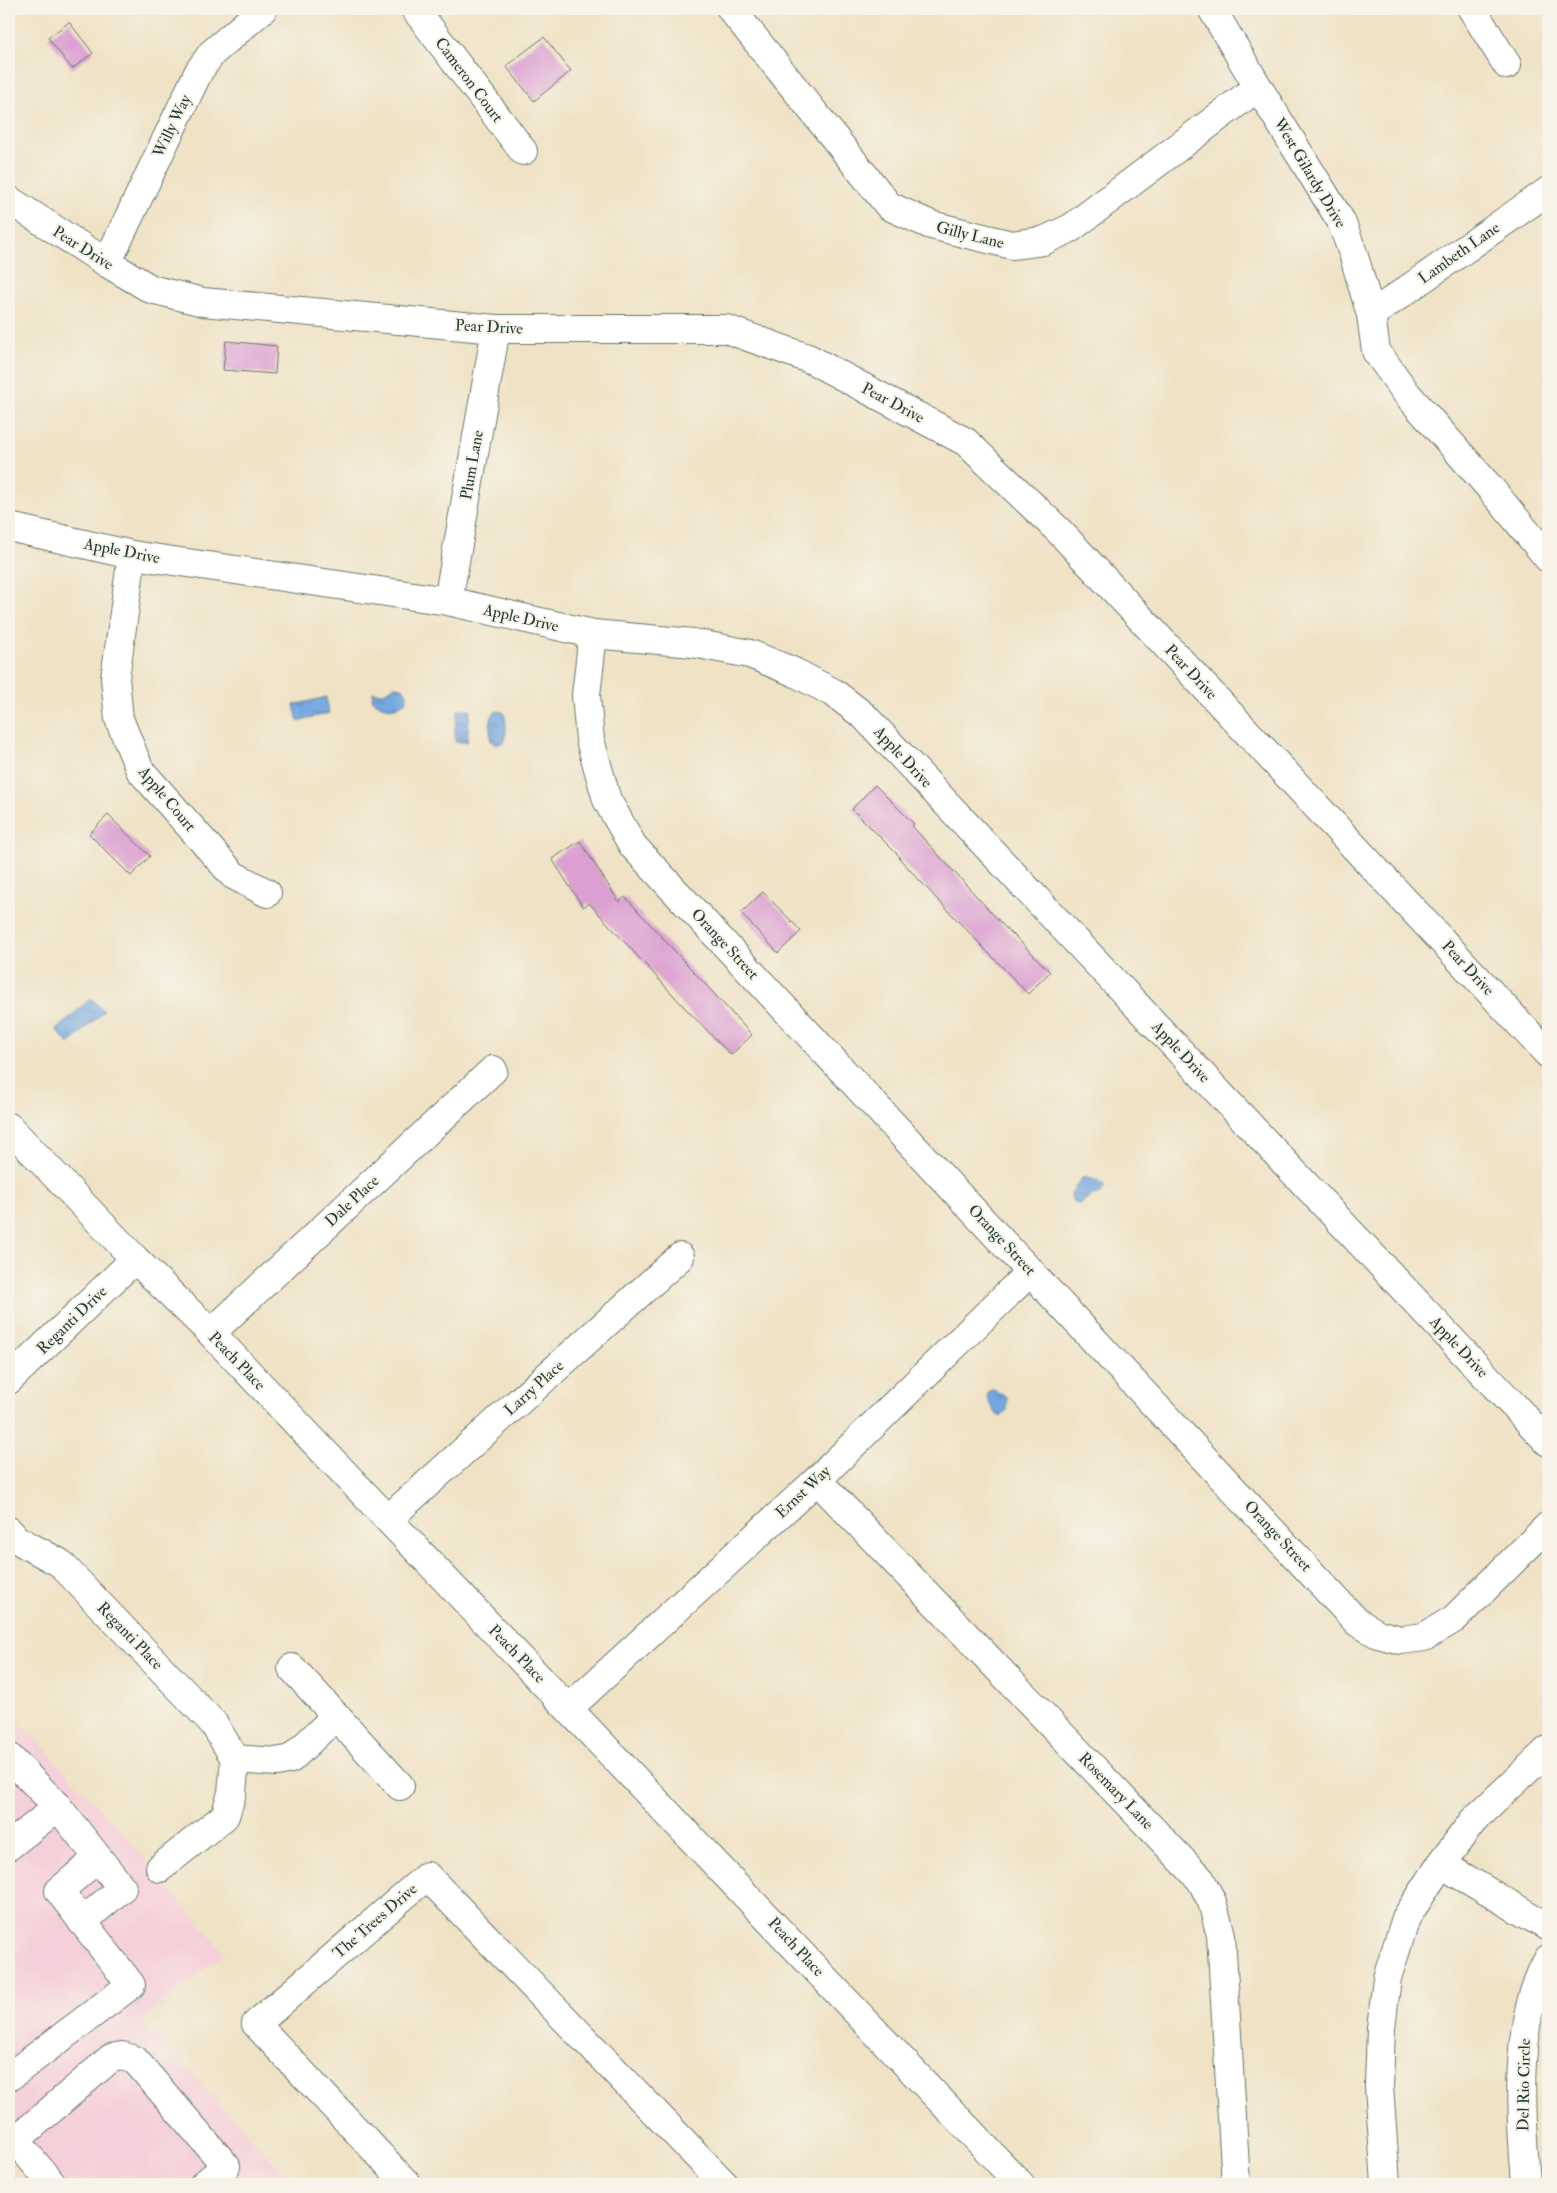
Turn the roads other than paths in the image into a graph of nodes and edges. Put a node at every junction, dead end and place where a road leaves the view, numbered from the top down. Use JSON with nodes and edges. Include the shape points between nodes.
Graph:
{"nodes":[{"id":1,"x":263,"y":9,"type":"edge"},
{"id":2,"x":415,"y":9,"type":"edge"},
{"id":3,"x":731,"y":9,"type":"edge"},
{"id":4,"x":1212,"y":9,"type":"edge"},
{"id":5,"x":1472,"y":9,"type":"edge"},
{"id":6,"x":1506,"y":65,"type":"dead end"},
{"id":7,"x":1258,"y":87,"type":"junction"},
{"id":8,"x":523,"y":151,"type":"dead end"},
{"id":9,"x":1548,"y":191,"type":"edge"},
{"id":10,"x":9,"y":200,"type":"edge"},
{"id":11,"x":107,"y":263,"type":"junction"},
{"id":12,"x":1371,"y":315,"type":"junction"},
{"id":13,"x":496,"y":329,"type":"junction"},
{"id":14,"x":9,"y":526,"type":"edge"},
{"id":15,"x":132,"y":555,"type":"junction"},
{"id":16,"x":1548,"y":558,"type":"edge"},
{"id":17,"x":448,"y":601,"type":"junction"},
{"id":18,"x":593,"y":634,"type":"junction"},
{"id":19,"x":267,"y":893,"type":"dead end"},
{"id":20,"x":1548,"y":1054,"type":"edge"},
{"id":21,"x":493,"y":1070,"type":"dead end"},
{"id":22,"x":9,"y":1127,"type":"edge"},
{"id":23,"x":680,"y":1257,"type":"dead end"},
{"id":24,"x":135,"y":1259,"type":"junction"},
{"id":25,"x":1031,"y":1271,"type":"junction"},
{"id":26,"x":211,"y":1333,"type":"junction"},
{"id":27,"x":10,"y":1377,"type":"edge"},
{"id":28,"x":1548,"y":1442,"type":"edge"},
{"id":29,"x":817,"y":1480,"type":"junction"},
{"id":30,"x":388,"y":1519,"type":"junction"},
{"id":31,"x":1548,"y":1526,"type":"edge"},
{"id":32,"x":9,"y":1531,"type":"edge"},
{"id":33,"x":292,"y":1668,"type":"dead end"},
{"id":34,"x":569,"y":1708,"type":"junction"},
{"id":35,"x":336,"y":1716,"type":"junction"},
{"id":36,"x":1548,"y":1750,"type":"edge"},
{"id":37,"x":9,"y":1757,"type":"edge"},
{"id":38,"x":235,"y":1759,"type":"junction"},
{"id":39,"x":400,"y":1786,"type":"dead end"},
{"id":40,"x":58,"y":1807,"type":"junction"},
{"id":41,"x":9,"y":1846,"type":"edge"},
{"id":42,"x":98,"y":1858,"type":"junction"},
{"id":43,"x":1441,"y":1864,"type":"junction"},
{"id":44,"x":160,"y":1868,"type":"dead end"},
{"id":45,"x":82,"y":1922,"type":"junction"},
{"id":46,"x":1548,"y":1927,"type":"edge"},
{"id":47,"x":1548,"y":1960,"type":"edge"},
{"id":48,"x":9,"y":2077,"type":"edge"},
{"id":49,"x":12,"y":2136,"type":"edge"},
{"id":50,"x":52,"y":2184,"type":"edge"},
{"id":51,"x":204,"y":2184,"type":"edge"},
{"id":52,"x":407,"y":2184,"type":"edge"},
{"id":53,"x":724,"y":2184,"type":"edge"},
{"id":54,"x":1020,"y":2184,"type":"edge"},
{"id":55,"x":1236,"y":2184,"type":"edge"},
{"id":56,"x":1386,"y":2184,"type":"edge"},
{"id":57,"x":1526,"y":2184,"type":"edge"}],
"edges":[{"from":1,"to":11,"type":"street","name":"Willy Way","via":[[212,53],[199,71]]},
{"from":2,"to":8,"type":"street","name":"Cameron Court"},
{"from":3,"to":7,"type":"street","name":"Gilly Lane","via":[[889,206],[931,225],[1012,245],[1044,242],[1070,228]]},
{"from":4,"to":7,"type":"street","name":"West Gilardy Drive"},
{"from":5,"to":6,"type":"street"},
{"from":7,"to":12,"type":"street","name":"West Gilardy Drive","via":[[1342,221]]},
{"from":9,"to":12,"type":"street","name":"Lambeth Lane"},
{"from":10,"to":11,"type":"street","name":"Pear Drive"},
{"from":11,"to":13,"type":"street","name":"Pear Drive","via":[[151,289],[203,302]]},
{"from":12,"to":16,"type":"street","name":"West Gilardy Drive","via":[[1376,351],[1402,387]]},
{"from":13,"to":17,"type":"street","name":"Plum Lane"},
{"from":13,"to":20,"type":"street","name":"Pear Drive","via":[[726,329],[810,360],[966,442],[1060,532]]},
{"from":14,"to":15,"type":"street","name":"Apple Drive"},
{"from":15,"to":17,"type":"street","name":"Apple Drive"},
{"from":15,"to":19,"type":"street","name":"Apple Court","via":[[115,678],[119,719],[140,770],[233,875]]},
{"from":17,"to":18,"type":"street","name":"Apple Drive"},
{"from":18,"to":25,"type":"street","name":"Orange Street","via":[[586,695],[590,740],[607,800],[633,846]]},
{"from":18,"to":28,"type":"street","name":"Apple Drive","via":[[693,643],[750,654],[834,693],[864,716]]},
{"from":21,"to":26,"type":"street","name":"Dale Place"},
{"from":22,"to":24,"type":"street","name":"Peach Place"},
{"from":23,"to":30,"type":"street","name":"Larry Place"},
{"from":24,"to":26,"type":"street","name":"Peach Place"},
{"from":24,"to":27,"type":"street","name":"Reganti Drive"},
{"from":25,"to":29,"type":"street","name":"Ernst Way"},
{"from":25,"to":31,"type":"street","name":"Orange Street","via":[[1357,1622],[1378,1634],[1400,1640],[1424,1637],[1454,1619]]},
{"from":26,"to":30,"type":"street","name":"Peach Place"},
{"from":29,"to":34,"type":"street","name":"Ernst Way"},
{"from":29,"to":55,"type":"street","name":"Rosemary Lane","via":[[1201,1880],[1212,1902],[1221,1935]]},
{"from":30,"to":34,"type":"street","name":"Peach Place"},
{"from":32,"to":38,"type":"street","name":"Reganti Place","via":[[16,1539],[60,1563],[214,1724]]},
{"from":33,"to":35,"type":"street"},
{"from":34,"to":54,"type":"street","name":"Peach Place"},
{"from":35,"to":38,"type":"street","via":[[291,1759],[277,1762]]},
{"from":35,"to":39,"type":"street"},
{"from":36,"to":43,"type":"street","via":[[1473,1821]]},
{"from":37,"to":40,"type":"street"},
{"from":38,"to":44,"type":"street","via":[[232,1793],[225,1816]]},
{"from":40,"to":41,"type":"street"},
{"from":40,"to":42,"type":"street"},
{"from":42,"to":45,"type":"street","via":[[59,1891]]},
{"from":42,"to":45,"type":"street","via":[[122,1888]]},
{"from":43,"to":46,"type":"street"},
{"from":43,"to":56,"type":"street","via":[[1406,1918],[1387,1978],[1379,2086]]},
{"from":45,"to":48,"type":"street","via":[[131,1984]]},
{"from":47,"to":57,"type":"street","name":"Del Rio Circle","via":[[1534,1994],[1524,2037],[1521,2079]]},
{"from":49,"to":50,"type":"street"},
{"from":49,"to":51,"type":"street","via":[[111,2058],[122,2056],[135,2060],[226,2166]]},
{"from":52,"to":53,"type":"street","name":"The Trees Drive","via":[[256,2024],[427,1876]]}]}
